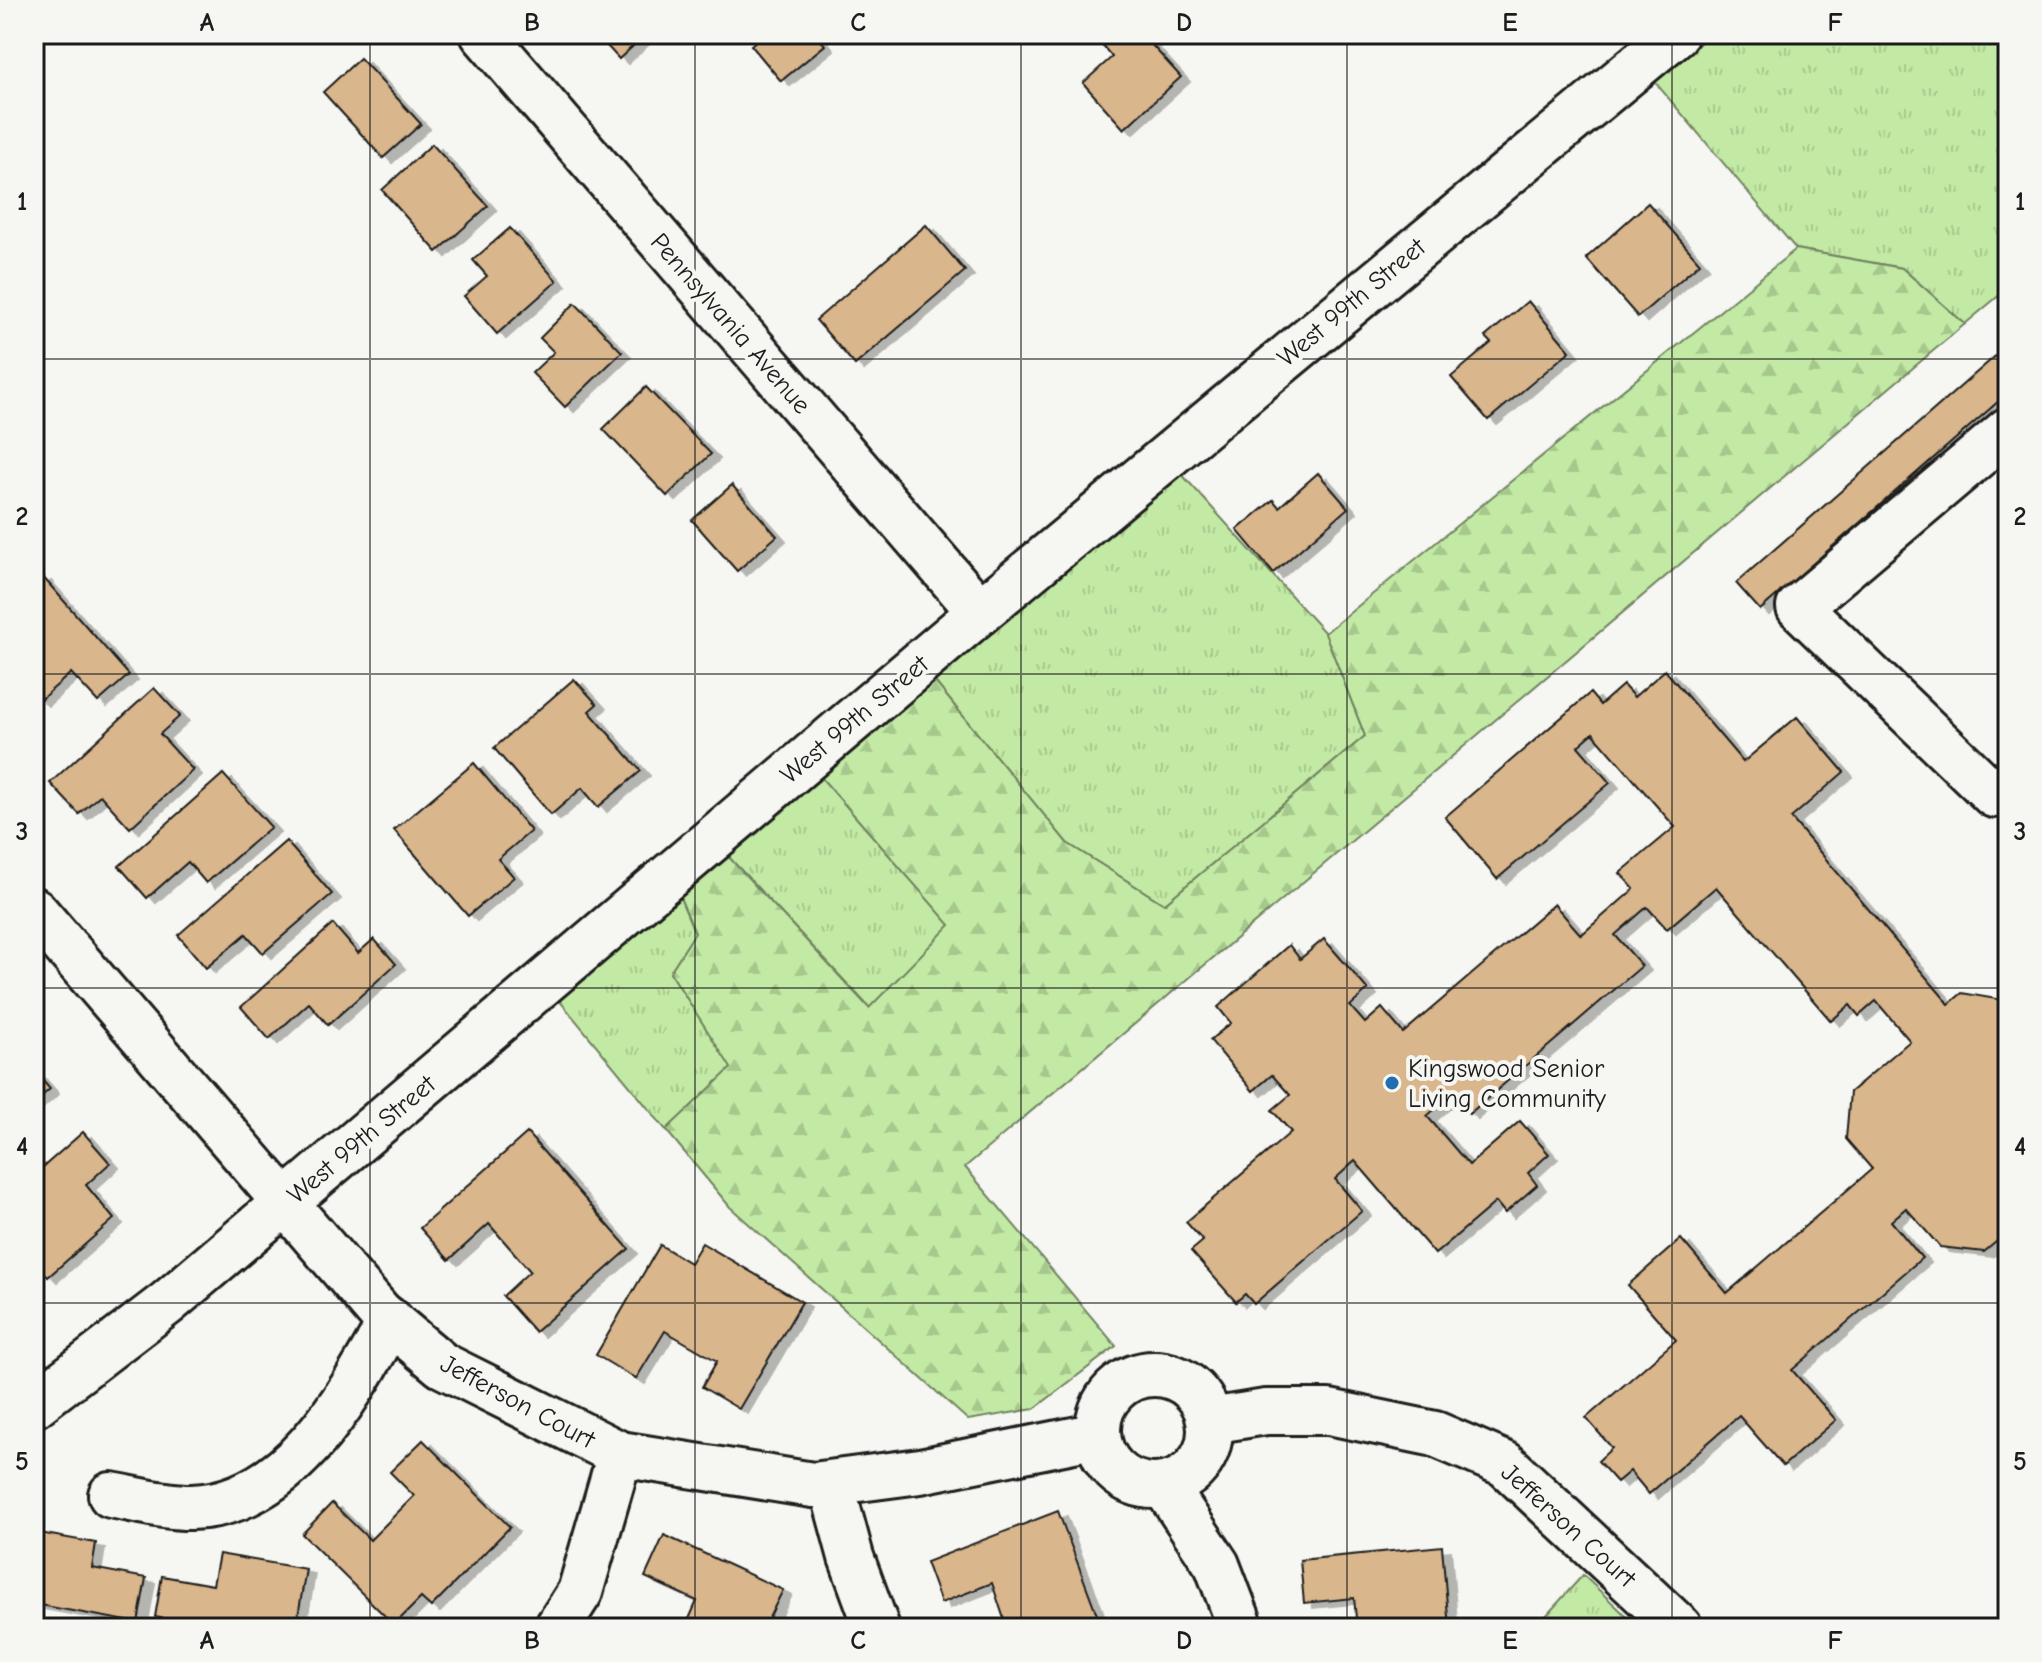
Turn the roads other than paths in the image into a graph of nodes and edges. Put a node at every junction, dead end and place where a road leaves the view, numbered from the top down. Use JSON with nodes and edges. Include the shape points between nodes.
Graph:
{"nodes":[{"id":1,"x":483,"y":34,"type":"edge"},
{"id":2,"x":1676,"y":34,"type":"edge"},
{"id":3,"x":2008,"y":430,"type":"edge"},
{"id":4,"x":980,"y":612,"type":"junction"},
{"id":5,"x":2008,"y":783,"type":"edge"},
{"id":6,"x":34,"y":910,"type":"edge"},
{"id":7,"x":286,"y":1203,"type":"junction"},
{"id":8,"x":391,"y":1321,"type":"junction"},
{"id":9,"x":34,"y":1405,"type":"edge"},
{"id":10,"x":1210,"y":1421,"type":"junction"},
{"id":11,"x":1098,"y":1435,"type":"junction"},
{"id":12,"x":620,"y":1454,"type":"junction"},
{"id":13,"x":831,"y":1483,"type":"junction"},
{"id":14,"x":1164,"y":1485,"type":"junction"},
{"id":15,"x":111,"y":1495,"type":"dead end"},
{"id":16,"x":557,"y":1628,"type":"edge"},
{"id":17,"x":877,"y":1628,"type":"edge"},
{"id":18,"x":1241,"y":1628,"type":"edge"},
{"id":19,"x":1680,"y":1628,"type":"edge"}],
"edges":[{"from":1,"to":4,"type":"street","name":"Pennsylvania Avenue"},
{"from":2,"to":4,"type":"street","name":"West 99th Street"},
{"from":3,"to":5,"type":"street","via":[[1799,607],[1994,795]]},
{"from":4,"to":7,"type":"street","name":"West 99th Street"},
{"from":6,"to":7,"type":"street","name":"Jefferson Court"},
{"from":7,"to":8,"type":"street","name":"Jefferson Court"},
{"from":7,"to":9,"type":"street","name":"West 99th Street"},
{"from":8,"to":12,"type":"street","name":"Jefferson Court","via":[[442,1365]]},
{"from":8,"to":15,"type":"street","via":[[334,1414],[276,1475],[237,1498],[193,1507]]},
{"from":10,"to":11,"type":"street","via":[[1190,1387],[1171,1376],[1150,1374],[1126,1381],[1111,1394],[1101,1409]]},
{"from":10,"to":14,"type":"street","via":[[1209,1442],[1200,1462],[1180,1480]]},
{"from":10,"to":19,"type":"street","name":"Jefferson Court","via":[[1266,1412],[1329,1412],[1435,1434],[1505,1464]]},
{"from":11,"to":13,"type":"street","name":"Jefferson Court"},
{"from":11,"to":14,"type":"street","via":[[1103,1454],[1119,1474],[1146,1486]]},
{"from":12,"to":13,"type":"street","name":"Jefferson Court","via":[[813,1485]]},
{"from":12,"to":16,"type":"street","via":[[580,1592]]},
{"from":13,"to":17,"type":"street"},
{"from":14,"to":18,"type":"street","via":[[1217,1565]]}]}
